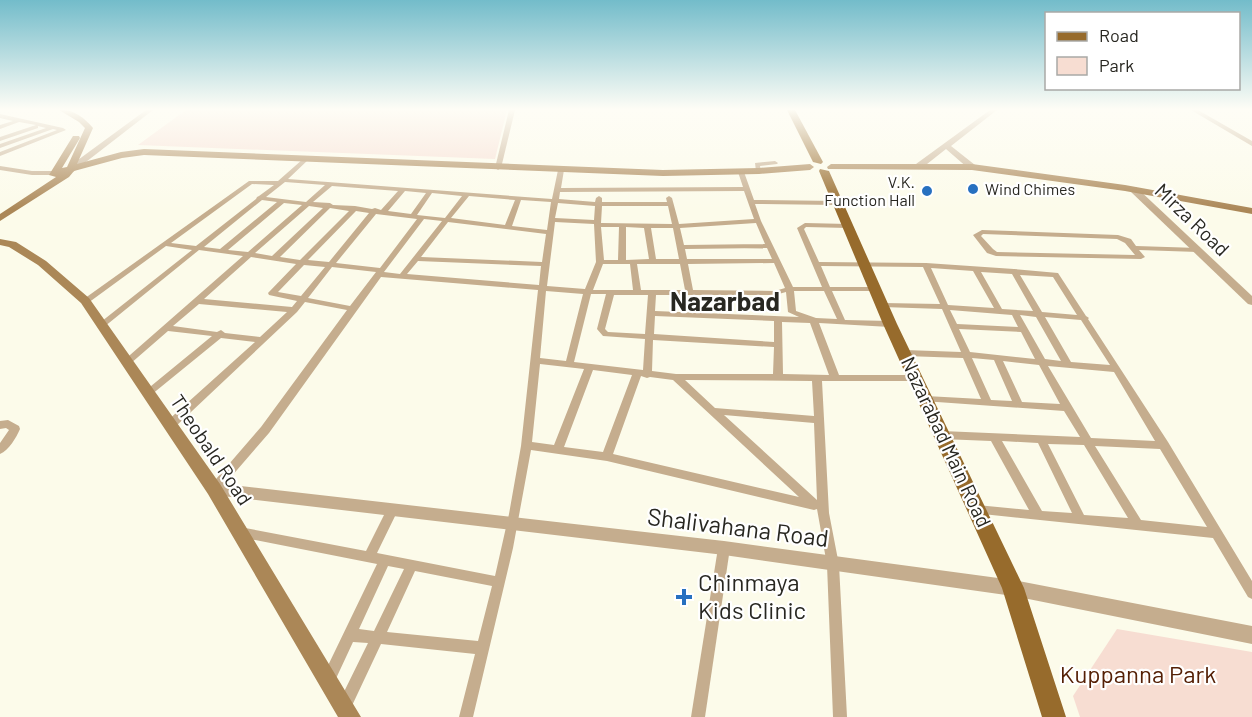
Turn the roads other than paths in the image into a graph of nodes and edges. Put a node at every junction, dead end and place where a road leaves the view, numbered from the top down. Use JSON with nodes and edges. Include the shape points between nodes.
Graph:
{"nodes":[{"id":1,"x":18,"y":143,"type":"edge"},
{"id":2,"x":28,"y":143,"type":"edge"},
{"id":3,"x":72,"y":143,"type":"edge"},
{"id":4,"x":82,"y":143,"type":"edge"},
{"id":5,"x":107,"y":143,"type":"edge"},
{"id":6,"x":504,"y":143,"type":"edge"},
{"id":7,"x":809,"y":143,"type":"edge"},
{"id":8,"x":951,"y":143,"type":"edge"},
{"id":9,"x":24,"y":145,"type":"junction"},
{"id":10,"x":948,"y":146,"type":"junction"},
{"id":11,"x":150,"y":153,"type":"junction"},
{"id":12,"x":0,"y":154,"type":"edge"},
{"id":13,"x":305,"y":160,"type":"junction"},
{"id":14,"x":775,"y":163,"type":"dead end"},
{"id":15,"x":919,"y":166,"type":"junction"},
{"id":16,"x":821,"y":167,"type":"junction"},
{"id":17,"x":972,"y":167,"type":"junction"},
{"id":18,"x":0,"y":168,"type":"edge"},
{"id":19,"x":498,"y":168,"type":"junction"},
{"id":20,"x":70,"y":170,"type":"junction"},
{"id":21,"x":561,"y":170,"type":"junction"},
{"id":22,"x":759,"y":171,"type":"junction"},
{"id":23,"x":741,"y":172,"type":"junction"},
{"id":24,"x":56,"y":173,"type":"junction"},
{"id":25,"x":281,"y":182,"type":"junction"},
{"id":26,"x":330,"y":184,"type":"junction"},
{"id":27,"x":403,"y":189,"type":"junction"},
{"id":28,"x":667,"y":189,"type":"junction"},
{"id":29,"x":747,"y":189,"type":"junction"},
{"id":30,"x":1133,"y":189,"type":"junction"},
{"id":31,"x":600,"y":190,"type":"junction"},
{"id":32,"x":41,"y":191,"type":"junction"},
{"id":33,"x":430,"y":191,"type":"junction"},
{"id":34,"x":467,"y":194,"type":"junction"},
{"id":35,"x":556,"y":195,"type":"junction"},
{"id":36,"x":259,"y":198,"type":"junction"},
{"id":37,"x":519,"y":198,"type":"junction"},
{"id":38,"x":283,"y":200,"type":"junction"},
{"id":39,"x":751,"y":202,"type":"junction"},
{"id":40,"x":837,"y":202,"type":"junction"},
{"id":41,"x":308,"y":203,"type":"junction"},
{"id":42,"x":598,"y":204,"type":"junction"},
{"id":43,"x":670,"y":204,"type":"junction"},
{"id":44,"x":330,"y":205,"type":"junction"},
{"id":45,"x":355,"y":208,"type":"junction"},
{"id":46,"x":0,"y":209,"type":"edge"},
{"id":47,"x":380,"y":211,"type":"junction"},
{"id":48,"x":1252,"y":211,"type":"edge"},
{"id":49,"x":418,"y":216,"type":"junction"},
{"id":50,"x":0,"y":218,"type":"edge"},
{"id":51,"x":445,"y":220,"type":"junction"},
{"id":52,"x":551,"y":220,"type":"junction"},
{"id":53,"x":758,"y":221,"type":"junction"},
{"id":54,"x":597,"y":224,"type":"junction"},
{"id":55,"x":623,"y":226,"type":"junction"},
{"id":56,"x":647,"y":226,"type":"junction"},
{"id":57,"x":676,"y":226,"type":"junction"},
{"id":58,"x":848,"y":226,"type":"junction"},
{"id":59,"x":508,"y":227,"type":"junction"},
{"id":60,"x":549,"y":232,"type":"junction"},
{"id":61,"x":4,"y":241,"type":"edge"},
{"id":62,"x":164,"y":244,"type":"junction"},
{"id":63,"x":769,"y":246,"type":"junction"},
{"id":64,"x":681,"y":247,"type":"junction"},
{"id":65,"x":1136,"y":248,"type":"junction"},
{"id":66,"x":197,"y":249,"type":"junction"},
{"id":67,"x":1197,"y":250,"type":"junction"},
{"id":68,"x":222,"y":251,"type":"junction"},
{"id":69,"x":251,"y":255,"type":"junction"},
{"id":70,"x":274,"y":258,"type":"junction"},
{"id":71,"x":415,"y":259,"type":"junction"},
{"id":72,"x":653,"y":261,"type":"junction"},
{"id":73,"x":683,"y":261,"type":"junction"},
{"id":74,"x":776,"y":261,"type":"junction"},
{"id":75,"x":301,"y":262,"type":"junction"},
{"id":76,"x":600,"y":262,"type":"junction"},
{"id":77,"x":622,"y":262,"type":"junction"},
{"id":78,"x":633,"y":262,"type":"junction"},
{"id":79,"x":863,"y":263,"type":"junction"},
{"id":80,"x":545,"y":264,"type":"junction"},
{"id":81,"x":817,"y":264,"type":"junction"},
{"id":82,"x":329,"y":265,"type":"junction"},
{"id":83,"x":926,"y":265,"type":"junction"},
{"id":84,"x":976,"y":269,"type":"junction"},
{"id":85,"x":380,"y":272,"type":"junction"},
{"id":86,"x":1014,"y":272,"type":"junction"},
{"id":87,"x":402,"y":276,"type":"junction"},
{"id":88,"x":542,"y":287,"type":"junction"},
{"id":89,"x":790,"y":289,"type":"junction"},
{"id":90,"x":828,"y":289,"type":"junction"},
{"id":91,"x":875,"y":289,"type":"junction"},
{"id":92,"x":588,"y":292,"type":"junction"},
{"id":93,"x":611,"y":292,"type":"junction"},
{"id":94,"x":637,"y":292,"type":"junction"},
{"id":95,"x":652,"y":292,"type":"junction"},
{"id":96,"x":688,"y":292,"type":"junction"},
{"id":97,"x":303,"y":299,"type":"junction"},
{"id":98,"x":85,"y":301,"type":"junction"},
{"id":99,"x":197,"y":301,"type":"junction"},
{"id":100,"x":1252,"y":302,"type":"edge"},
{"id":101,"x":883,"y":305,"type":"junction"},
{"id":102,"x":945,"y":307,"type":"junction"},
{"id":103,"x":352,"y":309,"type":"junction"},
{"id":104,"x":294,"y":310,"type":"junction"},
{"id":105,"x":1000,"y":312,"type":"junction"},
{"id":106,"x":651,"y":313,"type":"junction"},
{"id":107,"x":1015,"y":313,"type":"junction"},
{"id":108,"x":1039,"y":315,"type":"junction"},
{"id":109,"x":1085,"y":318,"type":"junction"},
{"id":110,"x":778,"y":319,"type":"junction"},
{"id":111,"x":813,"y":320,"type":"junction"},
{"id":112,"x":842,"y":322,"type":"junction"},
{"id":113,"x":890,"y":324,"type":"junction"},
{"id":114,"x":101,"y":325,"type":"junction"},
{"id":115,"x":954,"y":326,"type":"junction"},
{"id":116,"x":166,"y":328,"type":"junction"},
{"id":117,"x":1025,"y":330,"type":"junction"},
{"id":118,"x":221,"y":333,"type":"junction"},
{"id":119,"x":650,"y":337,"type":"junction"},
{"id":120,"x":262,"y":339,"type":"junction"},
{"id":121,"x":778,"y":345,"type":"junction"},
{"id":122,"x":905,"y":352,"type":"junction"},
{"id":123,"x":966,"y":355,"type":"junction"},
{"id":124,"x":997,"y":358,"type":"junction"},
{"id":125,"x":534,"y":360,"type":"junction"},
{"id":126,"x":127,"y":362,"type":"junction"},
{"id":127,"x":1043,"y":362,"type":"junction"},
{"id":128,"x":569,"y":364,"type":"junction"},
{"id":129,"x":1068,"y":364,"type":"junction"},
{"id":130,"x":590,"y":366,"type":"junction"},
{"id":131,"x":1117,"y":369,"type":"junction"},
{"id":132,"x":642,"y":374,"type":"junction"},
{"id":133,"x":676,"y":376,"type":"junction"},
{"id":134,"x":836,"y":377,"type":"junction"},
{"id":135,"x":778,"y":378,"type":"junction"},
{"id":136,"x":917,"y":378,"type":"junction"},
{"id":137,"x":817,"y":379,"type":"junction"},
{"id":138,"x":148,"y":393,"type":"junction"},
{"id":139,"x":926,"y":399,"type":"junction"},
{"id":140,"x":988,"y":403,"type":"junction"},
{"id":141,"x":1019,"y":405,"type":"junction"},
{"id":142,"x":1067,"y":408,"type":"junction"},
{"id":143,"x":714,"y":411,"type":"junction"},
{"id":144,"x":819,"y":420,"type":"junction"},
{"id":145,"x":0,"y":425,"type":"edge"},
{"id":146,"x":170,"y":425,"type":"junction"},
{"id":147,"x":942,"y":435,"type":"junction"},
{"id":148,"x":994,"y":437,"type":"junction"},
{"id":149,"x":1041,"y":439,"type":"junction"},
{"id":150,"x":1089,"y":442,"type":"junction"},
{"id":151,"x":526,"y":445,"type":"junction"},
{"id":152,"x":1164,"y":445,"type":"junction"},
{"id":153,"x":558,"y":448,"type":"junction"},
{"id":154,"x":0,"y":450,"type":"edge"},
{"id":155,"x":607,"y":457,"type":"junction"},
{"id":156,"x":214,"y":489,"type":"junction"},
{"id":157,"x":818,"y":509,"type":"junction"},
{"id":158,"x":392,"y":510,"type":"junction"},
{"id":159,"x":977,"y":510,"type":"junction"},
{"id":160,"x":1038,"y":515,"type":"junction"},
{"id":161,"x":1080,"y":519,"type":"junction"},
{"id":162,"x":1138,"y":524,"type":"junction"},
{"id":163,"x":513,"y":525,"type":"junction"},
{"id":164,"x":240,"y":532,"type":"junction"},
{"id":165,"x":1217,"y":533,"type":"junction"},
{"id":166,"x":724,"y":548,"type":"junction"},
{"id":167,"x":369,"y":557,"type":"junction"},
{"id":168,"x":385,"y":560,"type":"junction"},
{"id":169,"x":412,"y":565,"type":"junction"},
{"id":170,"x":833,"y":565,"type":"junction"},
{"id":171,"x":499,"y":582,"type":"junction"},
{"id":172,"x":1013,"y":588,"type":"junction"},
{"id":173,"x":1252,"y":593,"type":"edge"},
{"id":174,"x":350,"y":635,"type":"junction"},
{"id":175,"x":1252,"y":635,"type":"edge"},
{"id":176,"x":377,"y":637,"type":"junction"},
{"id":177,"x":483,"y":648,"type":"junction"},
{"id":178,"x":328,"y":680,"type":"junction"},
{"id":179,"x":347,"y":712,"type":"edge"},
{"id":180,"x":466,"y":717,"type":"edge"},
{"id":181,"x":698,"y":717,"type":"edge"},
{"id":182,"x":840,"y":717,"type":"edge"},
{"id":183,"x":1054,"y":717,"type":"edge"}],
"edges":[{"from":1,"to":9,"type":"street"},
{"from":2,"to":9,"type":"street"},
{"from":3,"to":24,"type":"main road"},
{"from":4,"to":20,"type":"main road"},
{"from":5,"to":20,"type":"street"},
{"from":6,"to":19,"type":"street"},
{"from":7,"to":16,"type":"main road","name":"Nazarabad Main Road"},
{"from":8,"to":10,"type":"street"},
{"from":9,"to":12,"type":"street"},
{"from":10,"to":15,"type":"street"},
{"from":10,"to":17,"type":"street"},
{"from":11,"to":13,"type":"main road"},
{"from":11,"to":20,"type":"main road","via":[[121,155]]},
{"from":11,"to":32,"type":"main road","via":[[98,165]]},
{"from":13,"to":19,"type":"main road"},
{"from":13,"to":25,"type":"street"},
{"from":14,"to":22,"type":"street","via":[[757,164]]},
{"from":15,"to":16,"type":"main road"},
{"from":15,"to":17,"type":"main road"},
{"from":16,"to":22,"type":"main road"},
{"from":16,"to":40,"type":"main road","name":"Nazarabad Main Road"},
{"from":17,"to":30,"type":"main road"},
{"from":18,"to":24,"type":"street"},
{"from":19,"to":21,"type":"main road"},
{"from":20,"to":24,"type":"main road"},
{"from":20,"to":32,"type":"main road"},
{"from":21,"to":23,"type":"main road"},
{"from":21,"to":35,"type":"street"},
{"from":22,"to":23,"type":"main road"},
{"from":23,"to":29,"type":"street"},
{"from":24,"to":46,"type":"main road"},
{"from":25,"to":26,"type":"street"},
{"from":25,"to":36,"type":"street"},
{"from":25,"to":62,"type":"street","via":[[251,182]]},
{"from":26,"to":27,"type":"street"},
{"from":26,"to":41,"type":"street"},
{"from":27,"to":33,"type":"street"},
{"from":27,"to":47,"type":"street"},
{"from":28,"to":29,"type":"street"},
{"from":28,"to":31,"type":"street"},
{"from":28,"to":43,"type":"street"},
{"from":29,"to":39,"type":"street"},
{"from":30,"to":48,"type":"main road"},
{"from":30,"to":67,"type":"street","name":"Mirza Road"},
{"from":31,"to":35,"type":"street"},
{"from":31,"to":42,"type":"street"},
{"from":32,"to":50,"type":"main road"},
{"from":33,"to":34,"type":"street"},
{"from":33,"to":49,"type":"street"},
{"from":34,"to":37,"type":"street"},
{"from":34,"to":51,"type":"street"},
{"from":35,"to":37,"type":"street"},
{"from":35,"to":42,"type":"street"},
{"from":35,"to":52,"type":"street"},
{"from":36,"to":38,"type":"street"},
{"from":36,"to":66,"type":"street"},
{"from":37,"to":59,"type":"street"},
{"from":38,"to":41,"type":"street"},
{"from":38,"to":68,"type":"street"},
{"from":39,"to":40,"type":"street"},
{"from":39,"to":53,"type":"street"},
{"from":40,"to":58,"type":"main road","name":"Nazarabad Main Road"},
{"from":41,"to":44,"type":"street"},
{"from":41,"to":69,"type":"street"},
{"from":42,"to":43,"type":"street"},
{"from":42,"to":54,"type":"street"},
{"from":43,"to":57,"type":"street"},
{"from":44,"to":45,"type":"street"},
{"from":44,"to":70,"type":"street"},
{"from":45,"to":47,"type":"street"},
{"from":45,"to":75,"type":"street"},
{"from":47,"to":49,"type":"street"},
{"from":47,"to":82,"type":"street"},
{"from":49,"to":51,"type":"street"},
{"from":49,"to":85,"type":"street"},
{"from":51,"to":59,"type":"street"},
{"from":51,"to":71,"type":"street"},
{"from":52,"to":54,"type":"street"},
{"from":52,"to":60,"type":"street"},
{"from":53,"to":57,"type":"street"},
{"from":53,"to":63,"type":"street"},
{"from":54,"to":55,"type":"street"},
{"from":54,"to":76,"type":"street"},
{"from":55,"to":56,"type":"street"},
{"from":55,"to":77,"type":"street"},
{"from":56,"to":57,"type":"street"},
{"from":56,"to":72,"type":"street"},
{"from":57,"to":64,"type":"street"},
{"from":58,"to":79,"type":"main road","name":"Nazarabad Main Road"},
{"from":58,"to":81,"type":"street","via":[[801,226]]},
{"from":59,"to":60,"type":"street"},
{"from":60,"to":80,"type":"street"},
{"from":61,"to":98,"type":"main road","name":"Theobald Road","via":[[42,262]]},
{"from":62,"to":66,"type":"street"},
{"from":62,"to":98,"type":"street"},
{"from":63,"to":64,"type":"street"},
{"from":63,"to":74,"type":"street"},
{"from":64,"to":73,"type":"street"},
{"from":65,"to":65,"type":"street","via":[[1119,237],[977,234],[990,251],[1000,254],[1141,257]]},
{"from":65,"to":67,"type":"street"},
{"from":66,"to":68,"type":"street"},
{"from":66,"to":114,"type":"street"},
{"from":67,"to":100,"type":"street","name":"Mirza Road"},
{"from":68,"to":69,"type":"street"},
{"from":69,"to":70,"type":"street"},
{"from":69,"to":99,"type":"street"},
{"from":70,"to":75,"type":"street"},
{"from":71,"to":80,"type":"street"},
{"from":71,"to":87,"type":"street"},
{"from":72,"to":73,"type":"street"},
{"from":72,"to":78,"type":"street"},
{"from":73,"to":74,"type":"street"},
{"from":73,"to":96,"type":"street"},
{"from":74,"to":89,"type":"street"},
{"from":75,"to":82,"type":"street"},
{"from":75,"to":97,"type":"street","via":[[273,293]]},
{"from":76,"to":77,"type":"street"},
{"from":76,"to":92,"type":"street"},
{"from":77,"to":78,"type":"street"},
{"from":78,"to":94,"type":"street"},
{"from":79,"to":81,"type":"street"},
{"from":79,"to":83,"type":"street"},
{"from":79,"to":91,"type":"main road","name":"Nazarabad Main Road"},
{"from":80,"to":88,"type":"street"},
{"from":81,"to":90,"type":"street"},
{"from":82,"to":85,"type":"street"},
{"from":82,"to":97,"type":"street"},
{"from":83,"to":84,"type":"street"},
{"from":83,"to":102,"type":"street"},
{"from":84,"to":86,"type":"street"},
{"from":84,"to":105,"type":"street"},
{"from":85,"to":87,"type":"street"},
{"from":85,"to":103,"type":"street"},
{"from":86,"to":108,"type":"street"},
{"from":86,"to":109,"type":"street","via":[[1055,275]]},
{"from":87,"to":88,"type":"street"},
{"from":88,"to":92,"type":"street"},
{"from":88,"to":125,"type":"street"},
{"from":89,"to":90,"type":"street"},
{"from":89,"to":96,"type":"street","via":[[776,293]]},
{"from":89,"to":111,"type":"street","via":[[792,312]]},
{"from":90,"to":91,"type":"street"},
{"from":90,"to":112,"type":"street"},
{"from":91,"to":101,"type":"main road","name":"Nazarabad Main Road"},
{"from":92,"to":93,"type":"street"},
{"from":92,"to":128,"type":"street"},
{"from":93,"to":94,"type":"street"},
{"from":93,"to":119,"type":"street","via":[[603,332]]},
{"from":94,"to":95,"type":"street"},
{"from":95,"to":96,"type":"street"},
{"from":95,"to":106,"type":"street"},
{"from":97,"to":103,"type":"street"},
{"from":97,"to":104,"type":"street"},
{"from":98,"to":114,"type":"main road","name":"Theobald Road"},
{"from":99,"to":104,"type":"street"},
{"from":99,"to":116,"type":"street"},
{"from":101,"to":102,"type":"street"},
{"from":101,"to":113,"type":"main road","name":"Nazarabad Main Road"},
{"from":102,"to":105,"type":"street"},
{"from":102,"to":115,"type":"street"},
{"from":103,"to":156,"type":"street","via":[[265,430]]},
{"from":104,"to":120,"type":"street"},
{"from":105,"to":107,"type":"street"},
{"from":106,"to":110,"type":"street"},
{"from":106,"to":119,"type":"street"},
{"from":107,"to":108,"type":"street"},
{"from":107,"to":117,"type":"street"},
{"from":108,"to":109,"type":"street"},
{"from":108,"to":129,"type":"street"},
{"from":109,"to":131,"type":"street"},
{"from":110,"to":111,"type":"street"},
{"from":110,"to":121,"type":"street"},
{"from":111,"to":112,"type":"street"},
{"from":111,"to":134,"type":"street"},
{"from":112,"to":113,"type":"street"},
{"from":113,"to":122,"type":"main road","name":"Nazarabad Main Road"},
{"from":114,"to":126,"type":"main road","name":"Theobald Road"},
{"from":115,"to":117,"type":"street"},
{"from":115,"to":123,"type":"street"},
{"from":116,"to":118,"type":"street"},
{"from":116,"to":126,"type":"street"},
{"from":117,"to":127,"type":"street"},
{"from":118,"to":120,"type":"street"},
{"from":118,"to":138,"type":"street"},
{"from":119,"to":121,"type":"street"},
{"from":119,"to":132,"type":"street"},
{"from":120,"to":146,"type":"street"},
{"from":121,"to":135,"type":"street"},
{"from":122,"to":123,"type":"street"},
{"from":122,"to":136,"type":"main road","name":"Nazarabad Main Road"},
{"from":123,"to":124,"type":"street"},
{"from":123,"to":140,"type":"street"},
{"from":124,"to":127,"type":"street"},
{"from":124,"to":141,"type":"street"},
{"from":125,"to":128,"type":"street"},
{"from":125,"to":151,"type":"street"},
{"from":126,"to":138,"type":"main road","name":"Theobald Road"},
{"from":127,"to":129,"type":"street"},
{"from":127,"to":142,"type":"street"},
{"from":128,"to":130,"type":"street"},
{"from":129,"to":131,"type":"street"},
{"from":130,"to":132,"type":"street"},
{"from":130,"to":153,"type":"street"},
{"from":131,"to":152,"type":"street"},
{"from":132,"to":133,"type":"street"},
{"from":132,"to":155,"type":"street"},
{"from":133,"to":135,"type":"street"},
{"from":133,"to":143,"type":"street"},
{"from":134,"to":136,"type":"street"},
{"from":134,"to":137,"type":"street"},
{"from":135,"to":137,"type":"street"},
{"from":136,"to":139,"type":"main road","name":"Nazarabad Main Road"},
{"from":137,"to":144,"type":"street"},
{"from":138,"to":146,"type":"main road","name":"Theobald Road"},
{"from":139,"to":140,"type":"street"},
{"from":139,"to":147,"type":"main road","name":"Nazarabad Main Road"},
{"from":140,"to":141,"type":"street"},
{"from":141,"to":142,"type":"street"},
{"from":142,"to":150,"type":"street"},
{"from":143,"to":144,"type":"street"},
{"from":143,"to":157,"type":"street"},
{"from":144,"to":157,"type":"street"},
{"from":145,"to":154,"type":"street","via":[[8,424],[15,429]]},
{"from":146,"to":156,"type":"main road","name":"Theobald Road"},
{"from":147,"to":148,"type":"street"},
{"from":147,"to":159,"type":"main road","name":"Nazarabad Main Road"},
{"from":148,"to":149,"type":"street"},
{"from":148,"to":160,"type":"street"},
{"from":149,"to":150,"type":"street"},
{"from":149,"to":161,"type":"street"},
{"from":150,"to":152,"type":"street"},
{"from":150,"to":162,"type":"street"},
{"from":151,"to":153,"type":"street"},
{"from":151,"to":163,"type":"street"},
{"from":152,"to":165,"type":"street"},
{"from":153,"to":155,"type":"street"},
{"from":155,"to":157,"type":"street"},
{"from":156,"to":158,"type":"street","name":"Shalivahana Road"},
{"from":156,"to":164,"type":"main road","name":"Theobald Road"},
{"from":157,"to":170,"type":"street"},
{"from":158,"to":163,"type":"street","name":"Shalivahana Road"},
{"from":158,"to":167,"type":"street"},
{"from":159,"to":160,"type":"street"},
{"from":159,"to":172,"type":"main road","name":"Nazarabad Main Road"},
{"from":160,"to":161,"type":"street"},
{"from":161,"to":162,"type":"street"},
{"from":162,"to":165,"type":"street"},
{"from":163,"to":166,"type":"street","name":"Shalivahana Road"},
{"from":163,"to":171,"type":"street"},
{"from":164,"to":167,"type":"street"},
{"from":164,"to":178,"type":"main road","name":"Theobald Road"},
{"from":165,"to":173,"type":"street"},
{"from":166,"to":170,"type":"street","name":"Shalivahana Road"},
{"from":166,"to":181,"type":"street"},
{"from":167,"to":168,"type":"street"},
{"from":168,"to":169,"type":"street"},
{"from":168,"to":174,"type":"street"},
{"from":169,"to":171,"type":"street"},
{"from":169,"to":176,"type":"street"},
{"from":170,"to":172,"type":"street","name":"Shalivahana Road"},
{"from":170,"to":182,"type":"street"},
{"from":171,"to":177,"type":"street"},
{"from":172,"to":175,"type":"street","name":"Shalivahana Road"},
{"from":172,"to":183,"type":"main road","name":"Nazarabad Main Road"},
{"from":174,"to":176,"type":"street"},
{"from":174,"to":178,"type":"street"},
{"from":176,"to":177,"type":"street"},
{"from":176,"to":179,"type":"street"},
{"from":177,"to":180,"type":"street"},
{"from":178,"to":179,"type":"main road","name":"Theobald Road"}]}
